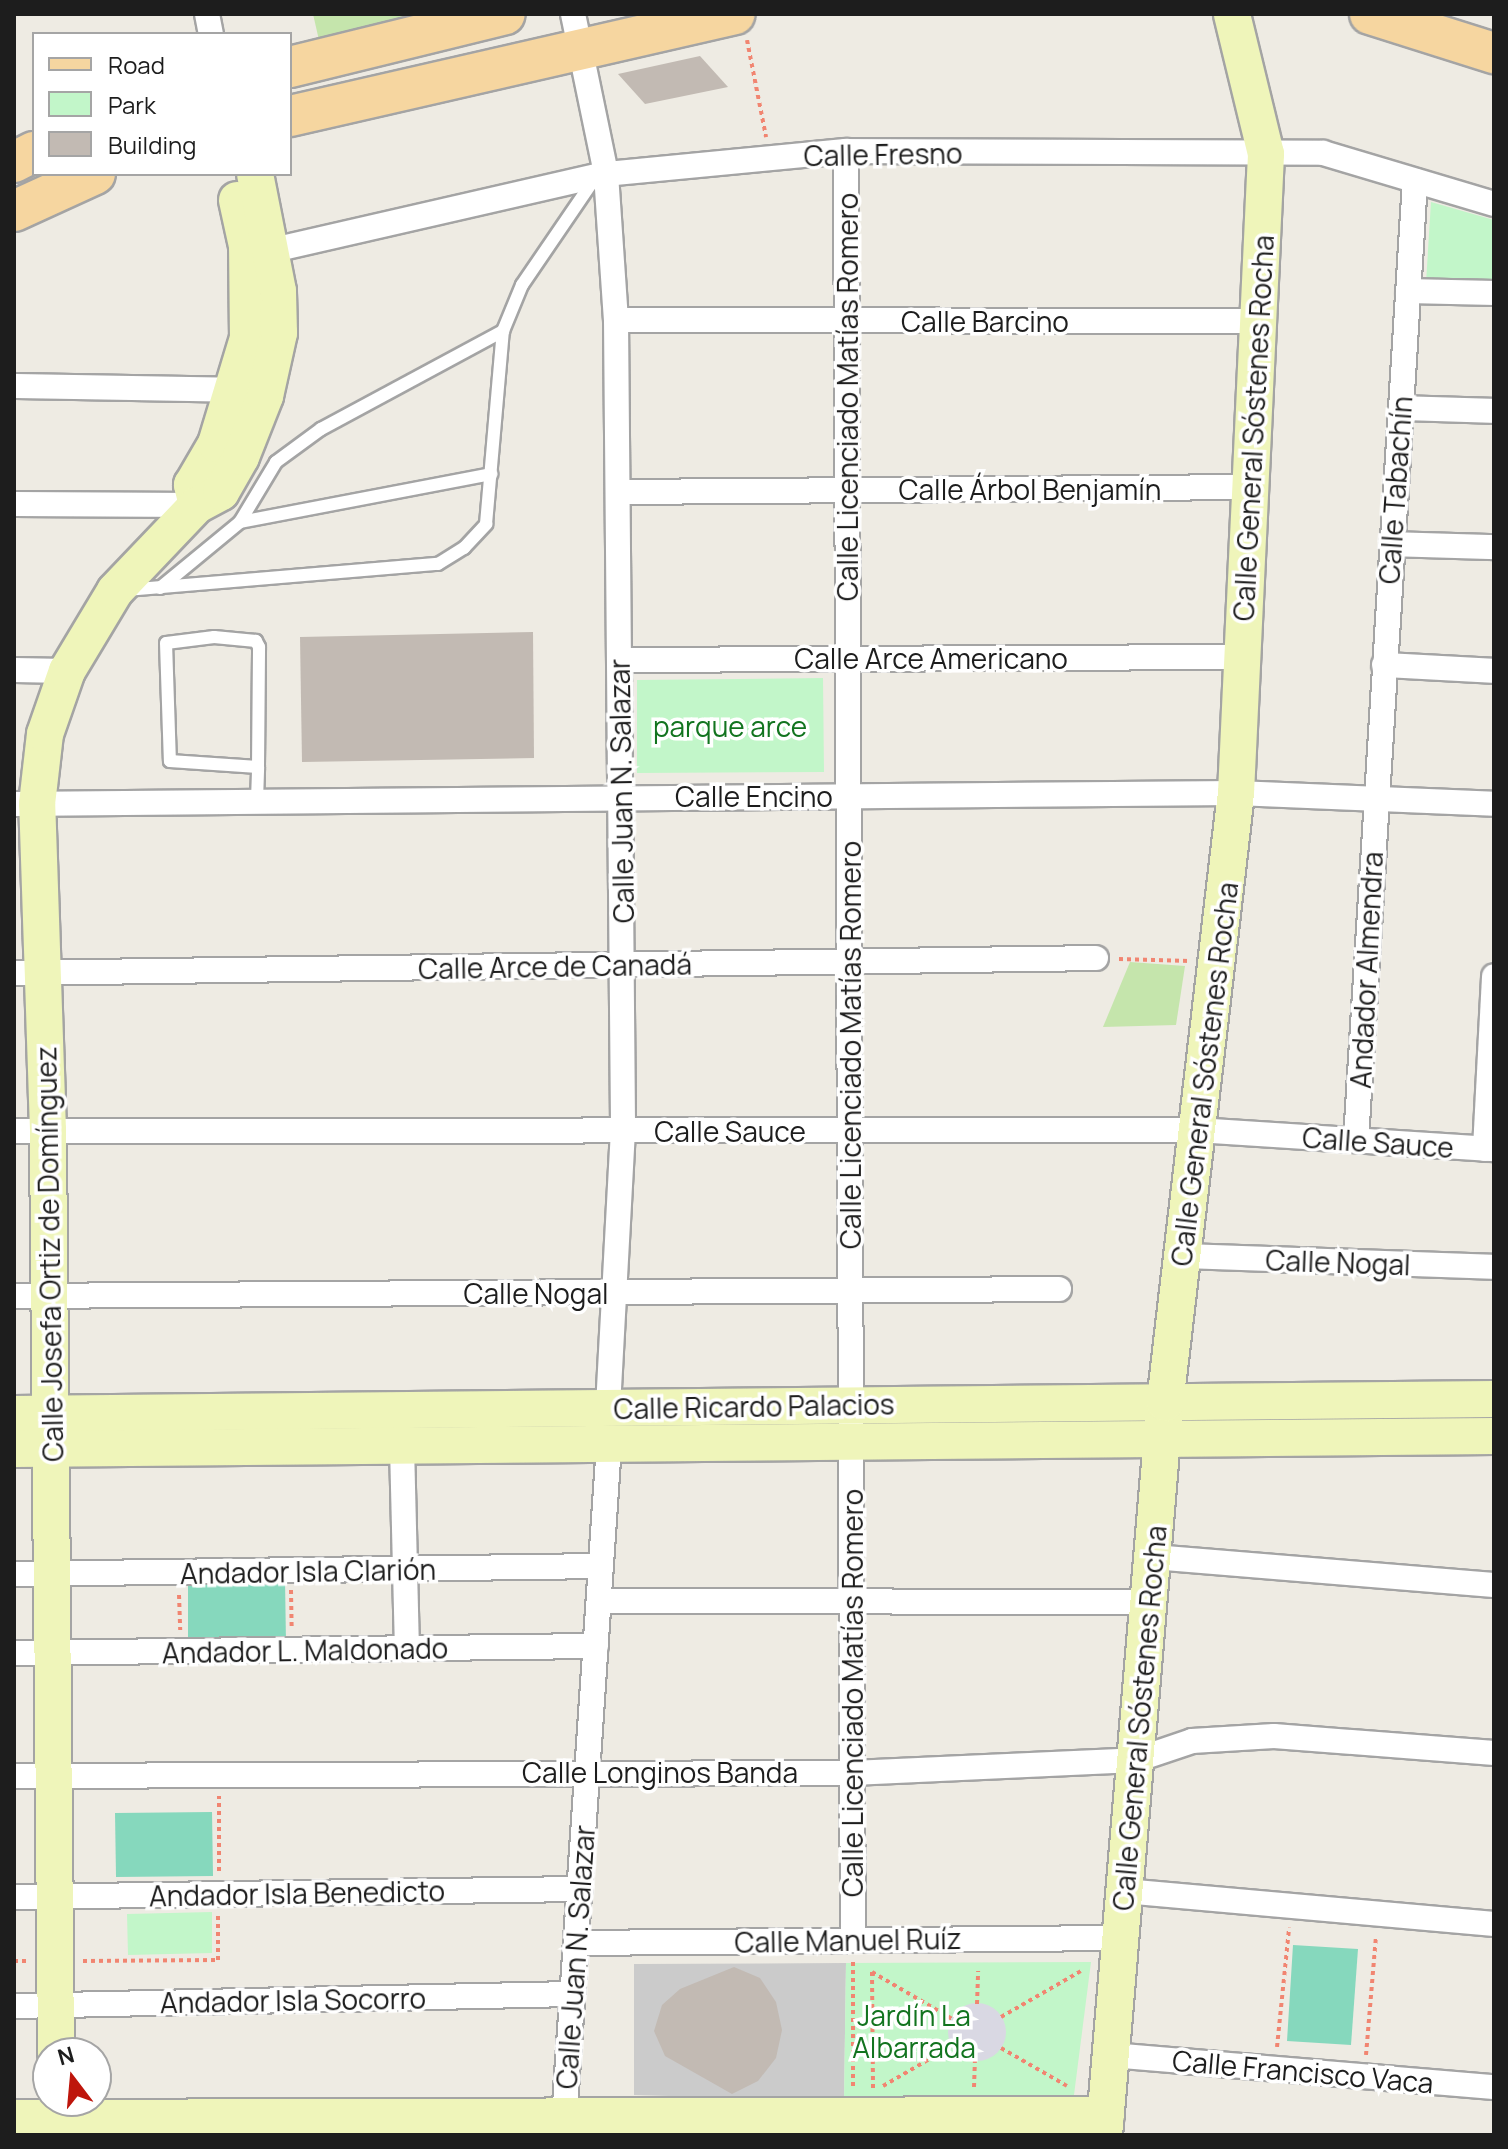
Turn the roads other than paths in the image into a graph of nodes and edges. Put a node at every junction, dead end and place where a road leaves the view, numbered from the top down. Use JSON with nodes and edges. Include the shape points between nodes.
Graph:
{"nodes":[{"id":1,"x":505,"y":14,"type":"edge"},
{"id":2,"x":1232,"y":14,"type":"edge"},
{"id":3,"x":1370,"y":14,"type":"edge"},
{"id":4,"x":739,"y":21,"type":"edge"},
{"id":5,"x":577,"y":31,"type":"edge"},
{"id":6,"x":1494,"y":53,"type":"edge"},
{"id":7,"x":292,"y":67,"type":"edge"},
{"id":8,"x":292,"y":115,"type":"edge"},
{"id":9,"x":846,"y":151,"type":"junction"},
{"id":10,"x":32,"y":153,"type":"edge"},
{"id":11,"x":1266,"y":154,"type":"junction"},
{"id":12,"x":14,"y":162,"type":"edge"},
{"id":13,"x":601,"y":175,"type":"junction"},
{"id":14,"x":91,"y":176,"type":"edge"},
{"id":15,"x":232,"y":176,"type":"edge"},
{"id":16,"x":255,"y":176,"type":"edge"},
{"id":17,"x":1415,"y":181,"type":"junction"},
{"id":18,"x":1494,"y":204,"type":"edge"},
{"id":19,"x":14,"y":211,"type":"edge"},
{"id":20,"x":273,"y":250,"type":"junction"},
{"id":21,"x":1408,"y":291,"type":"junction"},
{"id":22,"x":1494,"y":293,"type":"edge"},
{"id":23,"x":616,"y":320,"type":"junction"},
{"id":24,"x":847,"y":321,"type":"junction"},
{"id":25,"x":1258,"y":321,"type":"junction"},
{"id":26,"x":503,"y":331,"type":"junction"},
{"id":27,"x":14,"y":386,"type":"edge"},
{"id":28,"x":235,"y":390,"type":"junction"},
{"id":29,"x":1401,"y":408,"type":"junction"},
{"id":30,"x":1494,"y":411,"type":"edge"},
{"id":31,"x":491,"y":474,"type":"junction"},
{"id":32,"x":1251,"y":487,"type":"junction"},
{"id":33,"x":848,"y":490,"type":"junction"},
{"id":34,"x":618,"y":492,"type":"junction"},
{"id":35,"x":14,"y":504,"type":"edge"},
{"id":36,"x":197,"y":505,"type":"junction"},
{"id":37,"x":240,"y":522,"type":"junction"},
{"id":38,"x":1392,"y":544,"type":"junction"},
{"id":39,"x":1494,"y":547,"type":"edge"},
{"id":40,"x":160,"y":588,"type":"junction"},
{"id":41,"x":115,"y":591,"type":"junction"},
{"id":42,"x":1243,"y":657,"type":"junction"},
{"id":43,"x":848,"y":659,"type":"junction"},
{"id":44,"x":620,"y":660,"type":"junction"},
{"id":45,"x":1384,"y":665,"type":"junction"},
{"id":46,"x":14,"y":670,"type":"edge"},
{"id":47,"x":67,"y":671,"type":"junction"},
{"id":48,"x":1494,"y":671,"type":"edge"},
{"id":49,"x":258,"y":767,"type":"junction"},
{"id":50,"x":1236,"y":793,"type":"junction"},
{"id":51,"x":849,"y":796,"type":"junction"},
{"id":52,"x":621,"y":797,"type":"junction"},
{"id":53,"x":1375,"y":799,"type":"junction"},
{"id":54,"x":257,"y":800,"type":"junction"},
{"id":55,"x":25,"y":804,"type":"edge"},
{"id":56,"x":1494,"y":804,"type":"edge"},
{"id":57,"x":1096,"y":958,"type":"road end"},
{"id":58,"x":849,"y":962,"type":"junction"},
{"id":59,"x":623,"y":965,"type":"junction"},
{"id":60,"x":29,"y":973,"type":"edge"},
{"id":61,"x":1494,"y":976,"type":"edge"},
{"id":62,"x":623,"y":1130,"type":"junction"},
{"id":63,"x":1197,"y":1130,"type":"junction"},
{"id":64,"x":31,"y":1131,"type":"edge"},
{"id":65,"x":850,"y":1132,"type":"junction"},
{"id":66,"x":1356,"y":1140,"type":"junction"},
{"id":67,"x":1489,"y":1149,"type":"edge"},
{"id":68,"x":1182,"y":1256,"type":"junction"},
{"id":69,"x":1494,"y":1267,"type":"edge"},
{"id":70,"x":1059,"y":1289,"type":"dead end"},
{"id":71,"x":850,"y":1291,"type":"junction"},
{"id":72,"x":616,"y":1292,"type":"junction"},
{"id":73,"x":50,"y":1295,"type":"junction"},
{"id":74,"x":14,"y":1296,"type":"edge"},
{"id":75,"x":1494,"y":1399,"type":"edge"},
{"id":76,"x":1165,"y":1403,"type":"junction"},
{"id":77,"x":851,"y":1405,"type":"junction"},
{"id":78,"x":608,"y":1408,"type":"junction"},
{"id":79,"x":53,"y":1413,"type":"junction"},
{"id":80,"x":14,"y":1414,"type":"edge"},
{"id":81,"x":1494,"y":1436,"type":"edge"},
{"id":82,"x":1162,"y":1438,"type":"junction"},
{"id":83,"x":851,"y":1441,"type":"junction"},
{"id":84,"x":609,"y":1444,"type":"junction"},
{"id":85,"x":402,"y":1446,"type":"junction"},
{"id":86,"x":14,"y":1449,"type":"edge"},
{"id":87,"x":53,"y":1449,"type":"junction"},
{"id":88,"x":1153,"y":1557,"type":"junction"},
{"id":89,"x":601,"y":1566,"type":"junction"},
{"id":90,"x":403,"y":1570,"type":"junction"},
{"id":91,"x":14,"y":1574,"type":"edge"},
{"id":92,"x":54,"y":1574,"type":"junction"},
{"id":93,"x":1494,"y":1585,"type":"edge"},
{"id":94,"x":599,"y":1601,"type":"junction"},
{"id":95,"x":1149,"y":1602,"type":"junction"},
{"id":96,"x":852,"y":1604,"type":"junction"},
{"id":97,"x":596,"y":1646,"type":"junction"},
{"id":98,"x":407,"y":1648,"type":"junction"},
{"id":99,"x":14,"y":1653,"type":"edge"},
{"id":100,"x":54,"y":1653,"type":"junction"},
{"id":101,"x":1494,"y":1753,"type":"edge"},
{"id":102,"x":1136,"y":1760,"type":"junction"},
{"id":103,"x":587,"y":1770,"type":"junction"},
{"id":104,"x":852,"y":1773,"type":"junction"},
{"id":105,"x":55,"y":1775,"type":"junction"},
{"id":106,"x":14,"y":1776,"type":"edge"},
{"id":107,"x":580,"y":1889,"type":"junction"},
{"id":108,"x":1125,"y":1891,"type":"junction"},
{"id":109,"x":56,"y":1896,"type":"junction"},
{"id":110,"x":14,"y":1897,"type":"edge"},
{"id":111,"x":1494,"y":1924,"type":"edge"},
{"id":112,"x":1121,"y":1938,"type":"junction"},
{"id":113,"x":853,"y":1939,"type":"junction"},
{"id":114,"x":576,"y":1943,"type":"junction"},
{"id":115,"x":572,"y":1994,"type":"junction"},
{"id":116,"x":14,"y":2006,"type":"edge"},
{"id":117,"x":56,"y":2006,"type":"junction"},
{"id":118,"x":56,"y":2037,"type":"edge"},
{"id":119,"x":1111,"y":2055,"type":"junction"},
{"id":120,"x":1494,"y":2087,"type":"edge"},
{"id":121,"x":14,"y":2118,"type":"edge"},
{"id":122,"x":57,"y":2118,"type":"edge"},
{"id":123,"x":1105,"y":2125,"type":"edge"},
{"id":124,"x":852,"y":2126,"type":"edge"},
{"id":125,"x":564,"y":2127,"type":"edge"}],
"edges":[{"from":1,"to":7,"type":"main road"},
{"from":2,"to":11,"type":"street","name":"Calle General Sóstenes Rocha"},
{"from":3,"to":6,"type":"main road"},
{"from":4,"to":5,"type":"main road"},
{"from":5,"to":8,"type":"main road"},
{"from":5,"to":13,"type":"street","name":"Calle Juan N. Salazar"},
{"from":9,"to":11,"type":"street","name":"Calle Fresno"},
{"from":9,"to":13,"type":"street","name":"Calle Fresno"},
{"from":9,"to":24,"type":"street","name":"Calle Licenciado Matías Romero"},
{"from":10,"to":12,"type":"main road"},
{"from":11,"to":17,"type":"street","name":"Calle Fresno","via":[[1323,153]]},
{"from":11,"to":25,"type":"street","name":"Calle General Sóstenes Rocha"},
{"from":13,"to":20,"type":"street","name":"Calle Fresno"},
{"from":13,"to":23,"type":"street","name":"Calle Juan N. Salazar"},
{"from":13,"to":26,"type":"lane","via":[[522,285]]},
{"from":14,"to":19,"type":"main road"},
{"from":15,"to":28,"type":"street","via":[[250,292],[248,338]]},
{"from":16,"to":20,"type":"street","name":"Calle Josefa Ortiz de Domínguez"},
{"from":17,"to":18,"type":"street","name":"Calle Fresno"},
{"from":17,"to":21,"type":"street","name":"Calle Tabachín"},
{"from":20,"to":36,"type":"street","name":"Calle Josefa Ortiz de Domínguez","via":[[279,333],[265,396],[221,492]]},
{"from":21,"to":22,"type":"street"},
{"from":21,"to":29,"type":"street","name":"Calle Tabachín"},
{"from":23,"to":24,"type":"street","name":"Calle Barcino"},
{"from":23,"to":34,"type":"street","name":"Calle Juan N. Salazar"},
{"from":24,"to":25,"type":"street","name":"Calle Barcino"},
{"from":24,"to":33,"type":"street","name":"Calle Licenciado Matías Romero"},
{"from":25,"to":32,"type":"street","name":"Calle General Sóstenes Rocha"},
{"from":26,"to":31,"type":"lane"},
{"from":26,"to":37,"type":"lane","via":[[321,429],[276,462]]},
{"from":27,"to":28,"type":"street"},
{"from":28,"to":36,"type":"street","via":[[216,444],[192,485]]},
{"from":29,"to":30,"type":"street"},
{"from":29,"to":38,"type":"street","name":"Calle Tabachín"},
{"from":31,"to":37,"type":"lane"},
{"from":31,"to":40,"type":"lane","via":[[486,524],[438,564]]},
{"from":32,"to":33,"type":"street","name":"Calle Árbol Benjamín"},
{"from":32,"to":42,"type":"street","name":"Calle General Sóstenes Rocha"},
{"from":33,"to":34,"type":"street","name":"Calle Árbol Benjamín"},
{"from":33,"to":43,"type":"street","name":"Calle Licenciado Matías Romero"},
{"from":34,"to":44,"type":"street","name":"Calle Juan N. Salazar"},
{"from":35,"to":36,"type":"street"},
{"from":36,"to":41,"type":"street","name":"Calle Josefa Ortiz de Domínguez"},
{"from":37,"to":40,"type":"lane"},
{"from":38,"to":39,"type":"street"},
{"from":38,"to":45,"type":"street","name":"Calle Tabachín"},
{"from":40,"to":41,"type":"lane"},
{"from":41,"to":47,"type":"street","name":"Calle Josefa Ortiz de Domínguez"},
{"from":42,"to":43,"type":"street","name":"Calle Arce Americano"},
{"from":42,"to":50,"type":"street","name":"Calle General Sóstenes Rocha"},
{"from":43,"to":44,"type":"street","name":"Calle Arce Americano"},
{"from":43,"to":51,"type":"street","name":"Calle Licenciado Matías Romero"},
{"from":44,"to":52,"type":"street","name":"Calle Juan N. Salazar"},
{"from":45,"to":48,"type":"street"},
{"from":45,"to":53,"type":"street","name":"Calle Tabachín"},
{"from":46,"to":47,"type":"street"},
{"from":47,"to":55,"type":"street","name":"Calle Josefa Ortiz de Domínguez"},
{"from":49,"to":49,"type":"lane","via":[[256,641],[214,637],[166,643],[170,761]]},
{"from":49,"to":54,"type":"lane"},
{"from":50,"to":51,"type":"street","name":"Calle Encino"},
{"from":50,"to":53,"type":"street","name":"Calle Encino"},
{"from":50,"to":63,"type":"street","name":"Calle General Sóstenes Rocha"},
{"from":51,"to":52,"type":"street","name":"Calle Encino"},
{"from":51,"to":58,"type":"street","name":"Calle Licenciado Matías Romero"},
{"from":52,"to":54,"type":"street","name":"Calle Encino"},
{"from":52,"to":59,"type":"street","name":"Calle Juan N. Salazar"},
{"from":53,"to":56,"type":"street","name":"Calle Encino"},
{"from":53,"to":66,"type":"street","name":"Andador Almendra"},
{"from":54,"to":55,"type":"street","name":"Calle Encino"},
{"from":55,"to":60,"type":"street","name":"Calle Josefa Ortiz de Domínguez"},
{"from":57,"to":58,"type":"street","name":"Calle Arce de Canadá"},
{"from":58,"to":59,"type":"street","name":"Calle Arce de Canadá"},
{"from":58,"to":65,"type":"street","name":"Calle Licenciado Matías Romero"},
{"from":59,"to":60,"type":"street","name":"Calle Arce de Canadá"},
{"from":59,"to":62,"type":"street","name":"Calle Juan N. Salazar"},
{"from":60,"to":64,"type":"street","name":"Calle Josefa Ortiz de Domínguez"},
{"from":61,"to":67,"type":"street"},
{"from":62,"to":64,"type":"street","name":"Calle Sauce"},
{"from":62,"to":65,"type":"street","name":"Calle Sauce"},
{"from":62,"to":72,"type":"street","name":"Calle Juan N. Salazar"},
{"from":63,"to":65,"type":"street","name":"Calle Sauce"},
{"from":63,"to":66,"type":"street","name":"Calle Sauce"},
{"from":63,"to":68,"type":"street","name":"Calle General Sóstenes Rocha"},
{"from":64,"to":73,"type":"street","name":"Calle Josefa Ortiz de Domínguez"},
{"from":65,"to":71,"type":"street","name":"Calle Licenciado Matías Romero"},
{"from":66,"to":67,"type":"street","name":"Calle Sauce"},
{"from":68,"to":69,"type":"street","name":"Calle Nogal"},
{"from":68,"to":76,"type":"street","name":"Calle General Sóstenes Rocha"},
{"from":70,"to":71,"type":"street","name":"Calle Nogal"},
{"from":71,"to":72,"type":"street","name":"Calle Nogal"},
{"from":71,"to":77,"type":"street","name":"Calle Licenciado Matías Romero"},
{"from":72,"to":73,"type":"street","name":"Calle Nogal"},
{"from":72,"to":78,"type":"street","name":"Calle Juan N. Salazar"},
{"from":73,"to":74,"type":"street","name":"Calle Nogal"},
{"from":73,"to":79,"type":"street","name":"Calle Josefa Ortiz de Domínguez"},
{"from":75,"to":76,"type":"street","name":"Calle Ricardo Palacios"},
{"from":76,"to":77,"type":"street","name":"Calle Ricardo Palacios"},
{"from":76,"to":82,"type":"street","name":"Calle General Sóstenes Rocha"},
{"from":77,"to":78,"type":"street","name":"Calle Ricardo Palacios"},
{"from":77,"to":83,"type":"street","name":"Calle Licenciado Matías Romero"},
{"from":78,"to":79,"type":"street","name":"Calle Ricardo Palacios"},
{"from":79,"to":80,"type":"street","name":"Calle Ricardo Palacios"},
{"from":79,"to":87,"type":"street","name":"Calle Josefa Ortiz de Domínguez"},
{"from":81,"to":82,"type":"street","name":"Calle Ricardo Palacios"},
{"from":82,"to":83,"type":"street","name":"Calle Ricardo Palacios"},
{"from":82,"to":88,"type":"street","name":"Calle General Sóstenes Rocha"},
{"from":83,"to":84,"type":"street","name":"Calle Ricardo Palacios"},
{"from":83,"to":96,"type":"street","name":"Calle Licenciado Matías Romero"},
{"from":84,"to":85,"type":"street","name":"Calle Ricardo Palacios"},
{"from":84,"to":89,"type":"street","name":"Calle Juan N. Salazar"},
{"from":85,"to":87,"type":"street","name":"Calle Ricardo Palacios"},
{"from":85,"to":90,"type":"street"},
{"from":86,"to":87,"type":"street","name":"Calle Ricardo Palacios"},
{"from":87,"to":92,"type":"street","name":"Calle Josefa Ortiz de Domínguez"},
{"from":88,"to":93,"type":"street"},
{"from":88,"to":95,"type":"street","name":"Calle General Sóstenes Rocha"},
{"from":89,"to":90,"type":"street","name":"Andador Isla Clarión"},
{"from":89,"to":94,"type":"street","name":"Calle Juan N. Salazar"},
{"from":90,"to":92,"type":"street","name":"Andador Isla Clarión"},
{"from":90,"to":98,"type":"street"},
{"from":91,"to":92,"type":"street","name":"Andador Isla Clarión"},
{"from":92,"to":100,"type":"street","name":"Calle Josefa Ortiz de Domínguez"},
{"from":94,"to":96,"type":"street"},
{"from":94,"to":97,"type":"street","name":"Calle Juan N. Salazar"},
{"from":95,"to":96,"type":"street"},
{"from":95,"to":102,"type":"street","name":"Calle General Sóstenes Rocha"},
{"from":96,"to":104,"type":"street","name":"Calle Licenciado Matías Romero"},
{"from":97,"to":98,"type":"street","name":"Andador L. Maldonado"},
{"from":97,"to":103,"type":"street","name":"Calle Juan N. Salazar"},
{"from":98,"to":100,"type":"street","name":"Andador L. Maldonado"},
{"from":99,"to":100,"type":"street","name":"Andador L. Maldonado"},
{"from":100,"to":105,"type":"street","name":"Calle Josefa Ortiz de Domínguez"},
{"from":101,"to":102,"type":"street","name":"Calle Longinos Banda","via":[[1274,1736],[1192,1741]]},
{"from":102,"to":104,"type":"street","name":"Calle Longinos Banda"},
{"from":102,"to":108,"type":"street","name":"Calle General Sóstenes Rocha"},
{"from":103,"to":104,"type":"street","name":"Calle Longinos Banda"},
{"from":103,"to":105,"type":"street","name":"Calle Longinos Banda"},
{"from":103,"to":107,"type":"street","name":"Calle Juan N. Salazar"},
{"from":104,"to":113,"type":"street","name":"Calle Licenciado Matías Romero"},
{"from":105,"to":106,"type":"street","name":"Calle Longinos Banda"},
{"from":105,"to":109,"type":"street","name":"Calle Josefa Ortiz de Domínguez"},
{"from":107,"to":109,"type":"street","name":"Andador Isla Benedicto"},
{"from":107,"to":114,"type":"street","name":"Calle Juan N. Salazar"},
{"from":108,"to":111,"type":"street"},
{"from":108,"to":112,"type":"street","name":"Calle General Sóstenes Rocha"},
{"from":109,"to":110,"type":"street","name":"Andador Isla Benedicto"},
{"from":109,"to":117,"type":"street","name":"Calle Josefa Ortiz de Domínguez"},
{"from":112,"to":113,"type":"street","name":"Calle Manuel Ruíz"},
{"from":112,"to":119,"type":"street","name":"Calle General Sóstenes Rocha"},
{"from":113,"to":114,"type":"street","name":"Calle Manuel Ruíz"},
{"from":114,"to":115,"type":"street","name":"Calle Juan N. Salazar"},
{"from":115,"to":117,"type":"street","name":"Andador Isla Socorro"},
{"from":115,"to":125,"type":"street","name":"Calle Juan N. Salazar"},
{"from":116,"to":117,"type":"street","name":"Andador Isla Socorro"},
{"from":117,"to":118,"type":"street","name":"Calle Josefa Ortiz de Domínguez"},
{"from":119,"to":120,"type":"street","name":"Calle Francisco Vaca"},
{"from":119,"to":123,"type":"street","name":"Calle General Sóstenes Rocha"},
{"from":121,"to":122,"type":"street"},
{"from":122,"to":125,"type":"street"},
{"from":123,"to":124,"type":"street"},
{"from":124,"to":125,"type":"street"}]}
